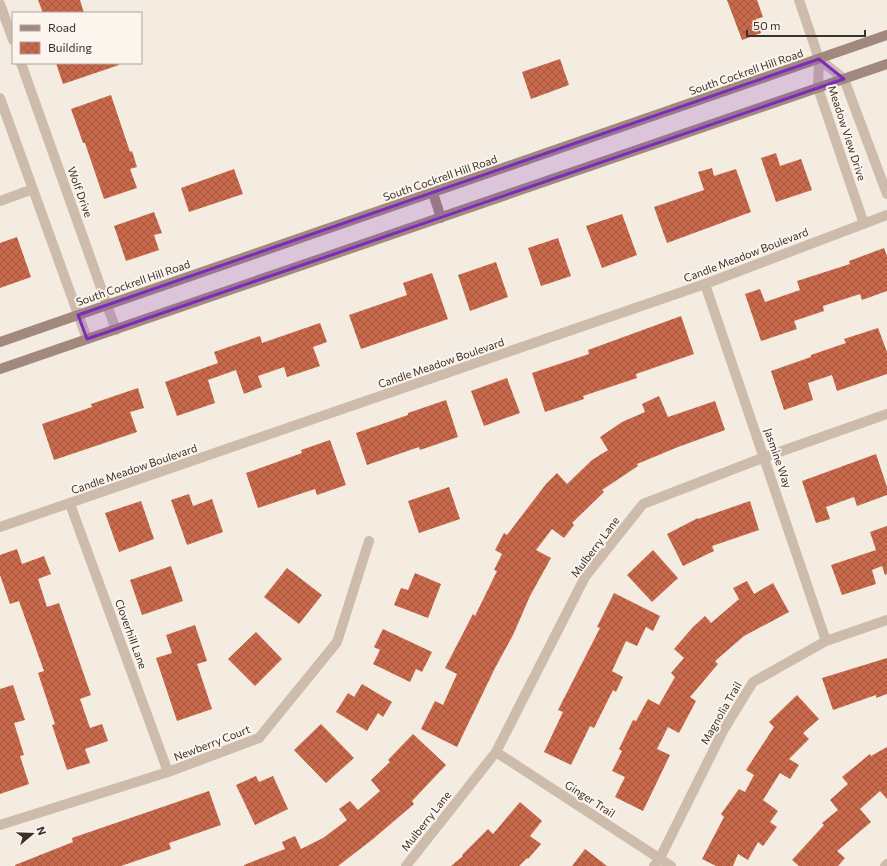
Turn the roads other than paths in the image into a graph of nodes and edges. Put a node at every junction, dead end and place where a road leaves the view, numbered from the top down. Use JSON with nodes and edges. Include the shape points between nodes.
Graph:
{"nodes":[{"id":1,"x":799,"y":0,"type":"edge"},
{"id":2,"x":0,"y":4,"type":"edge"},
{"id":3,"x":887,"y":35,"type":"edge"},
{"id":4,"x":12,"y":37,"type":"edge"},
{"id":5,"x":819,"y":59,"type":"junction"},
{"id":6,"x":21,"y":64,"type":"edge"},
{"id":7,"x":887,"y":64,"type":"edge"},
{"id":8,"x":844,"y":79,"type":"junction"},
{"id":9,"x":818,"y":88,"type":"junction"},
{"id":10,"x":0,"y":98,"type":"edge"},
{"id":11,"x":33,"y":189,"type":"junction"},
{"id":12,"x":433,"y":193,"type":"junction"},
{"id":13,"x":887,"y":194,"type":"edge"},
{"id":14,"x":0,"y":201,"type":"edge"},
{"id":15,"x":887,"y":215,"type":"edge"},
{"id":16,"x":441,"y":218,"type":"junction"},
{"id":17,"x":864,"y":224,"type":"junction"},
{"id":18,"x":706,"y":284,"type":"junction"},
{"id":19,"x":107,"y":305,"type":"junction"},
{"id":20,"x":78,"y":315,"type":"junction"},
{"id":21,"x":116,"y":330,"type":"junction"},
{"id":22,"x":87,"y":339,"type":"junction"},
{"id":23,"x":0,"y":342,"type":"edge"},
{"id":24,"x":0,"y":369,"type":"edge"},
{"id":25,"x":887,"y":414,"type":"edge"},
{"id":26,"x":765,"y":457,"type":"junction"},
{"id":27,"x":70,"y":504,"type":"junction"},
{"id":28,"x":0,"y":528,"type":"edge"},
{"id":29,"x":369,"y":541,"type":"dead end"},
{"id":30,"x":887,"y":620,"type":"edge"},
{"id":31,"x":826,"y":641,"type":"junction"},
{"id":32,"x":496,"y":752,"type":"junction"},
{"id":33,"x":168,"y":772,"type":"junction"},
{"id":34,"x":0,"y":825,"type":"edge"},
{"id":35,"x":657,"y":862,"type":"edge"},
{"id":36,"x":406,"y":866,"type":"edge"},
{"id":37,"x":671,"y":866,"type":"edge"}],
"edges":[{"from":1,"to":5,"type":"street"},
{"from":2,"to":4,"type":"street"},
{"from":3,"to":5,"type":"main road","name":"South Cockrell Hill Road"},
{"from":5,"to":8,"type":"street","name":"Meadow View Drive"},
{"from":5,"to":9,"type":"street","name":"Meadow View Drive"},
{"from":5,"to":12,"type":"main road","name":"South Cockrell Hill Road"},
{"from":6,"to":19,"type":"street","name":"Wolf Drive"},
{"from":7,"to":8,"type":"main road"},
{"from":8,"to":9,"type":"main road"},
{"from":8,"to":13,"type":"street","name":"Meadow View Drive"},
{"from":9,"to":16,"type":"main road"},
{"from":9,"to":17,"type":"street","name":"Meadow View Drive"},
{"from":10,"to":11,"type":"street"},
{"from":11,"to":14,"type":"street"},
{"from":11,"to":20,"type":"street"},
{"from":12,"to":16,"type":"main road"},
{"from":12,"to":19,"type":"main road","name":"South Cockrell Hill Road"},
{"from":15,"to":17,"type":"street","name":"Candle Meadow Boulevard"},
{"from":16,"to":21,"type":"main road"},
{"from":17,"to":18,"type":"street","name":"Candle Meadow Boulevard"},
{"from":18,"to":26,"type":"street","name":"Jasmine Way"},
{"from":18,"to":27,"type":"street","name":"Candle Meadow Boulevard"},
{"from":19,"to":20,"type":"main road","name":"South Cockrell Hill Road"},
{"from":19,"to":21,"type":"street","name":"Wolf Drive"},
{"from":20,"to":22,"type":"street"},
{"from":20,"to":23,"type":"main road","name":"South Cockrell Hill Road"},
{"from":21,"to":22,"type":"main road"},
{"from":22,"to":24,"type":"main road"},
{"from":25,"to":26,"type":"street","name":"Mulberry Lane"},
{"from":26,"to":31,"type":"street","name":"Jasmine Way"},
{"from":26,"to":32,"type":"street","name":"Mulberry Lane","via":[[643,504],[585,577]]},
{"from":27,"to":28,"type":"street","name":"Candle Meadow Boulevard"},
{"from":27,"to":33,"type":"street","name":"Cloverhill Lane"},
{"from":29,"to":33,"type":"street","name":"Newberry Court","via":[[337,642],[259,738]]},
{"from":30,"to":31,"type":"street","name":"Magnolia Trail"},
{"from":31,"to":35,"type":"street","name":"Magnolia Trail","via":[[753,682],[723,731]]},
{"from":32,"to":35,"type":"street","name":"Ginger Trail"},
{"from":32,"to":36,"type":"street","name":"Mulberry Lane"},
{"from":33,"to":34,"type":"street","name":"Newberry Court"},
{"from":35,"to":37,"type":"street","name":"Ginger Trail"}]}
